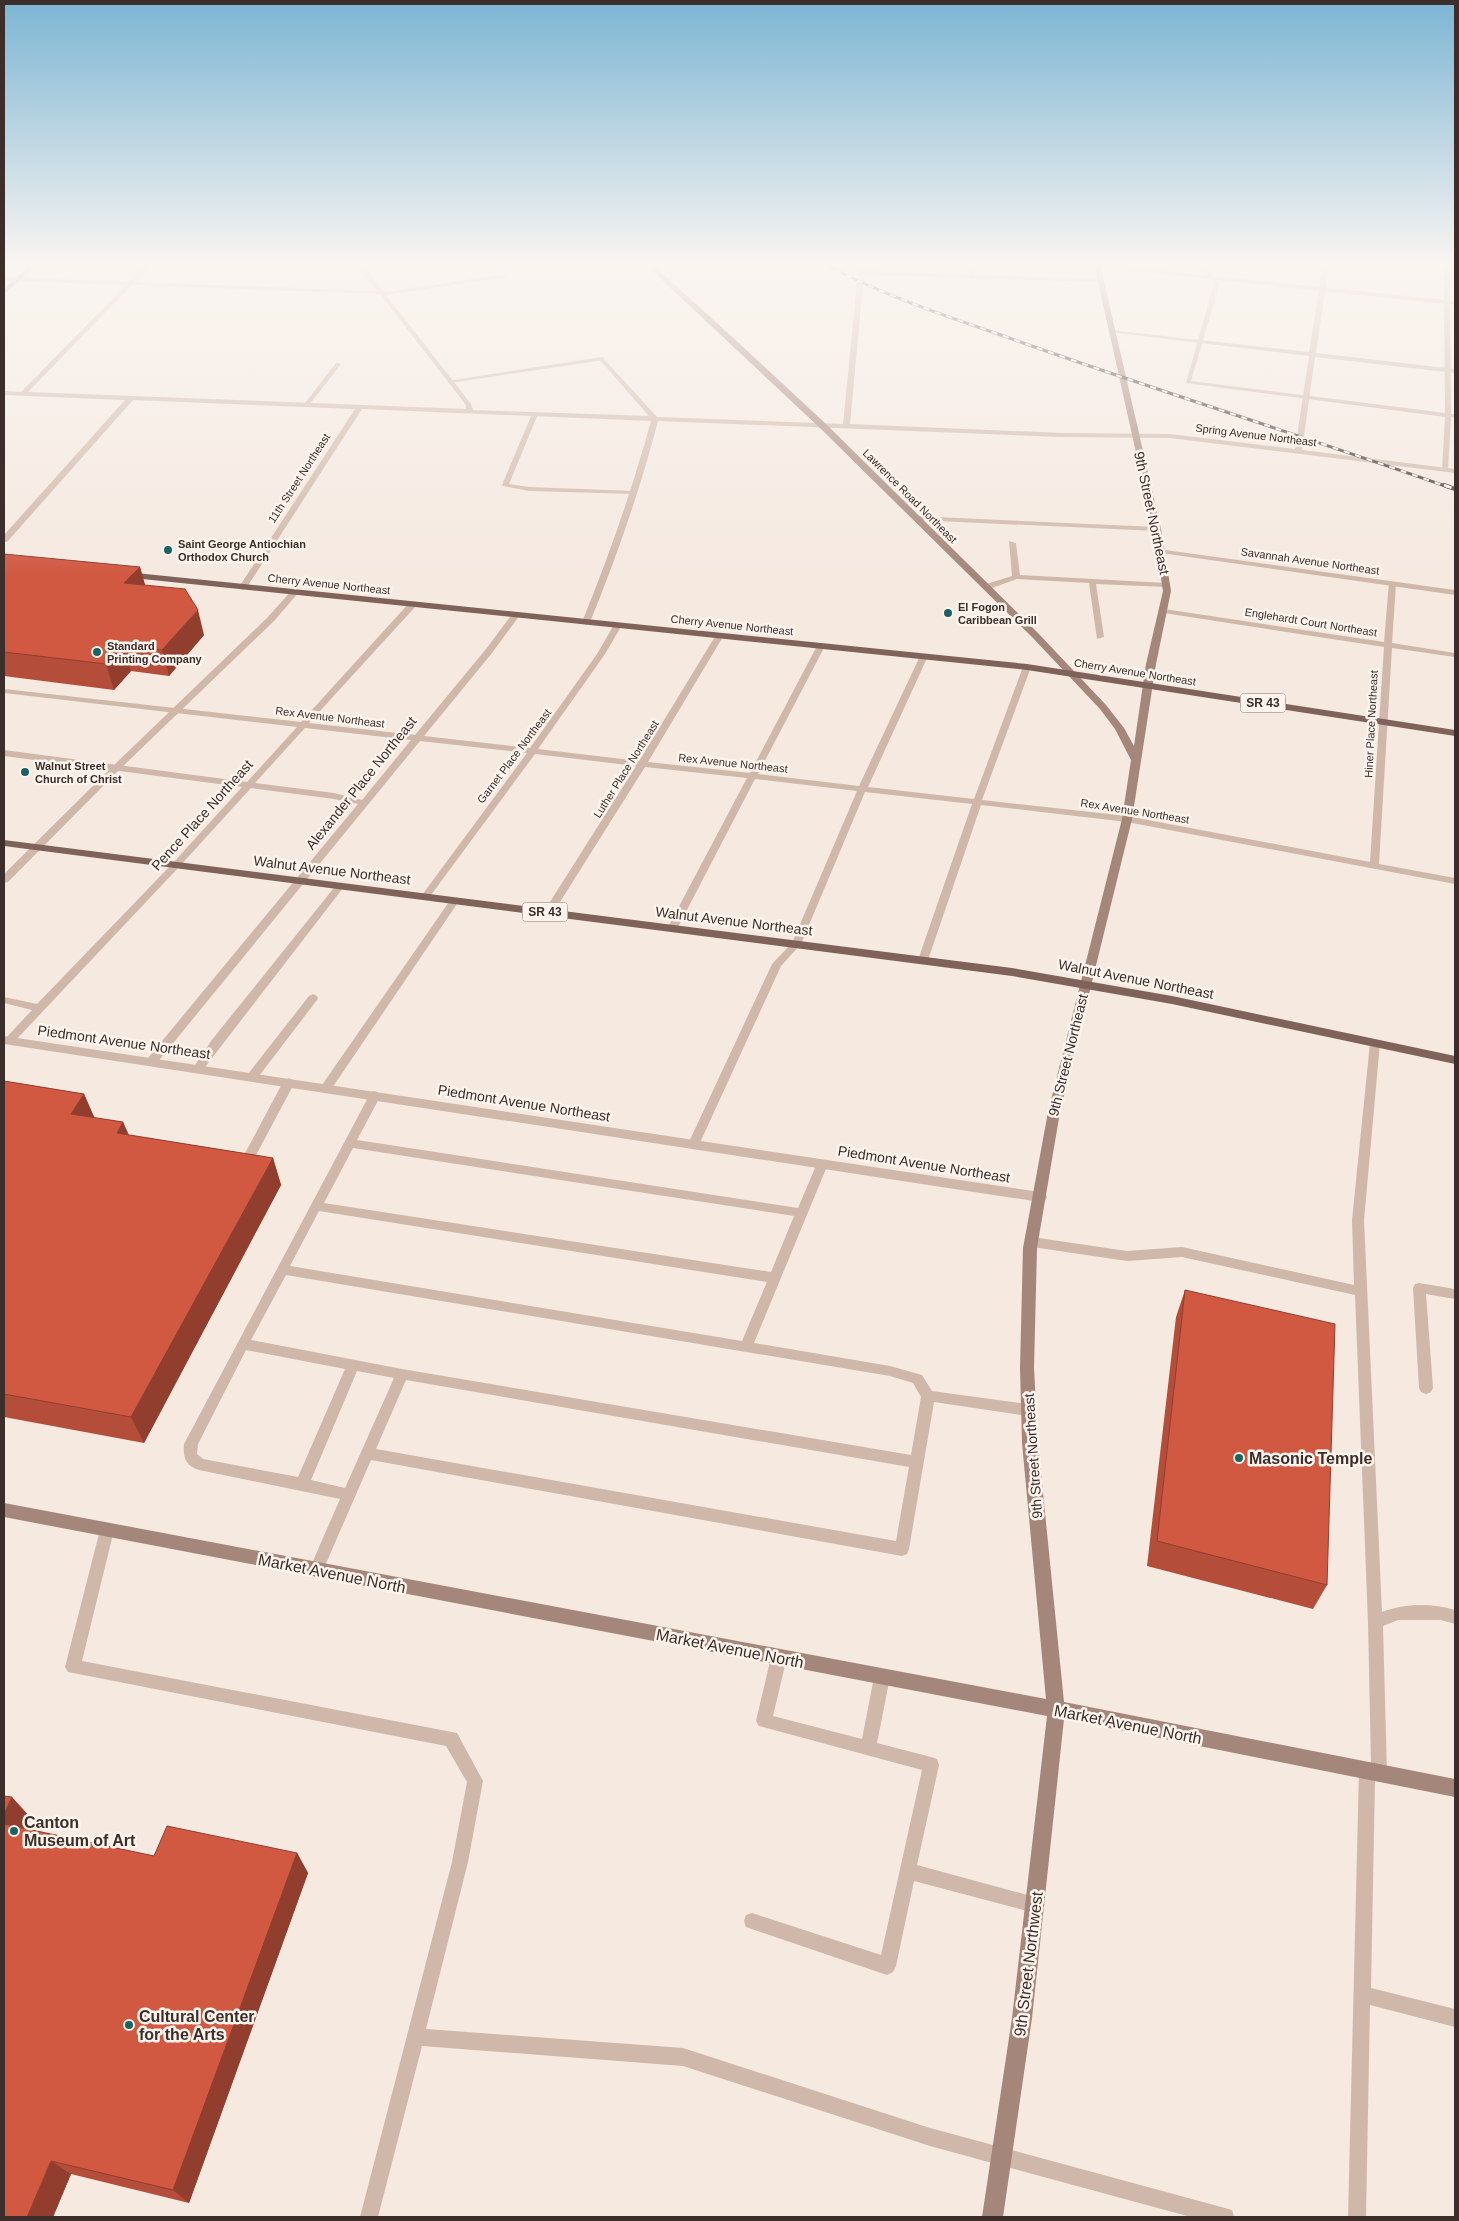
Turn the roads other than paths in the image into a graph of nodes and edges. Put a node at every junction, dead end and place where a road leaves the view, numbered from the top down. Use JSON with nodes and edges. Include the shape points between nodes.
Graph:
{"nodes":[{"id":1,"x":48,"y":368,"type":"edge"},
{"id":2,"x":335,"y":368,"type":"edge"},
{"id":3,"x":439,"y":368,"type":"edge"},
{"id":4,"x":542,"y":368,"type":"edge"},
{"id":5,"x":610,"y":368,"type":"edge"},
{"id":6,"x":762,"y":368,"type":"edge"},
{"id":7,"x":852,"y":368,"type":"edge"},
{"id":8,"x":1120,"y":368,"type":"edge"},
{"id":9,"x":1192,"y":368,"type":"edge"},
{"id":10,"x":1312,"y":368,"type":"edge"},
{"id":11,"x":1426,"y":368,"type":"edge"},
{"id":12,"x":1447,"y":370,"type":"junction"},
{"id":13,"x":1455,"y":371,"type":"edge"},
{"id":14,"x":450,"y":381,"type":"junction"},
{"id":15,"x":4,"y":393,"type":"edge"},
{"id":16,"x":23,"y":393,"type":"junction"},
{"id":17,"x":131,"y":398,"type":"junction"},
{"id":18,"x":1306,"y":398,"type":"junction"},
{"id":19,"x":307,"y":404,"type":"junction"},
{"id":20,"x":360,"y":407,"type":"junction"},
{"id":21,"x":470,"y":411,"type":"junction"},
{"id":22,"x":535,"y":414,"type":"junction"},
{"id":23,"x":1452,"y":415,"type":"edge"},
{"id":24,"x":655,"y":419,"type":"junction"},
{"id":25,"x":823,"y":426,"type":"junction"},
{"id":26,"x":846,"y":427,"type":"junction"},
{"id":27,"x":1136,"y":435,"type":"junction"},
{"id":28,"x":1298,"y":451,"type":"junction"},
{"id":29,"x":1445,"y":470,"type":"junction"},
{"id":30,"x":1455,"y":471,"type":"edge"},
{"id":31,"x":634,"y":493,"type":"junction"},
{"id":32,"x":916,"y":518,"type":"junction"},
{"id":33,"x":1157,"y":529,"type":"junction"},
{"id":34,"x":4,"y":540,"type":"edge"},
{"id":35,"x":1012,"y":543,"type":"dead end"},
{"id":36,"x":1161,"y":551,"type":"junction"},
{"id":37,"x":118,"y":574,"type":"edge"},
{"id":38,"x":1016,"y":577,"type":"junction"},
{"id":39,"x":1092,"y":582,"type":"junction"},
{"id":40,"x":1392,"y":584,"type":"junction"},
{"id":41,"x":1166,"y":585,"type":"junction"},
{"id":42,"x":986,"y":586,"type":"junction"},
{"id":43,"x":243,"y":587,"type":"junction"},
{"id":44,"x":294,"y":592,"type":"junction"},
{"id":45,"x":1455,"y":593,"type":"edge"},
{"id":46,"x":412,"y":604,"type":"junction"},
{"id":47,"x":1164,"y":611,"type":"junction"},
{"id":48,"x":516,"y":615,"type":"junction"},
{"id":49,"x":586,"y":622,"type":"junction"},
{"id":50,"x":618,"y":625,"type":"junction"},
{"id":51,"x":720,"y":635,"type":"junction"},
{"id":52,"x":1100,"y":637,"type":"dead end"},
{"id":53,"x":1387,"y":645,"type":"junction"},
{"id":54,"x":821,"y":646,"type":"junction"},
{"id":55,"x":1455,"y":655,"type":"edge"},
{"id":56,"x":924,"y":656,"type":"junction"},
{"id":57,"x":1027,"y":667,"type":"junction"},
{"id":58,"x":1072,"y":674,"type":"junction"},
{"id":59,"x":1148,"y":685,"type":"junction"},
{"id":60,"x":4,"y":691,"type":"edge"},
{"id":61,"x":177,"y":711,"type":"junction"},
{"id":62,"x":1383,"y":722,"type":"junction"},
{"id":63,"x":303,"y":725,"type":"junction"},
{"id":64,"x":1455,"y":733,"type":"edge"},
{"id":65,"x":415,"y":739,"type":"junction"},
{"id":66,"x":531,"y":752,"type":"junction"},
{"id":67,"x":4,"y":753,"type":"edge"},
{"id":68,"x":1137,"y":761,"type":"junction"},
{"id":69,"x":641,"y":764,"type":"junction"},
{"id":70,"x":116,"y":768,"type":"junction"},
{"id":71,"x":752,"y":776,"type":"junction"},
{"id":72,"x":246,"y":785,"type":"junction"},
{"id":73,"x":862,"y":789,"type":"junction"},
{"id":74,"x":977,"y":802,"type":"junction"},
{"id":75,"x":363,"y":803,"type":"junction"},
{"id":76,"x":1127,"y":819,"type":"junction"},
{"id":77,"x":4,"y":843,"type":"edge"},
{"id":78,"x":37,"y":847,"type":"junction"},
{"id":79,"x":176,"y":865,"type":"junction"},
{"id":80,"x":1374,"y":866,"type":"junction"},
{"id":81,"x":4,"y":880,"type":"edge"},
{"id":82,"x":299,"y":881,"type":"junction"},
{"id":83,"x":1455,"y":881,"type":"edge"},
{"id":84,"x":340,"y":886,"type":"junction"},
{"id":85,"x":425,"y":897,"type":"junction"},
{"id":86,"x":454,"y":901,"type":"junction"},
{"id":87,"x":548,"y":913,"type":"junction"},
{"id":88,"x":672,"y":929,"type":"junction"},
{"id":89,"x":796,"y":944,"type":"junction"},
{"id":90,"x":923,"y":960,"type":"junction"},
{"id":91,"x":1086,"y":984,"type":"junction"},
{"id":92,"x":313,"y":998,"type":"dead end"},
{"id":93,"x":4,"y":1000,"type":"edge"},
{"id":94,"x":39,"y":1008,"type":"junction"},
{"id":95,"x":6,"y":1040,"type":"edge"},
{"id":96,"x":1375,"y":1043,"type":"junction"},
{"id":97,"x":1455,"y":1060,"type":"edge"},
{"id":98,"x":152,"y":1062,"type":"junction"},
{"id":99,"x":198,"y":1068,"type":"junction"},
{"id":100,"x":252,"y":1077,"type":"junction"},
{"id":101,"x":289,"y":1082,"type":"junction"},
{"id":102,"x":326,"y":1088,"type":"junction"},
{"id":103,"x":375,"y":1096,"type":"junction"},
{"id":104,"x":350,"y":1143,"type":"junction"},
{"id":105,"x":694,"y":1144,"type":"junction"},
{"id":106,"x":249,"y":1156,"type":"edge"},
{"id":107,"x":822,"y":1164,"type":"junction"},
{"id":108,"x":1040,"y":1197,"type":"junction"},
{"id":109,"x":316,"y":1206,"type":"junction"},
{"id":110,"x":801,"y":1212,"type":"junction"},
{"id":111,"x":1032,"y":1242,"type":"junction"},
{"id":112,"x":282,"y":1270,"type":"junction"},
{"id":113,"x":774,"y":1278,"type":"junction"},
{"id":114,"x":1361,"y":1291,"type":"junction"},
{"id":115,"x":1455,"y":1294,"type":"edge"},
{"id":116,"x":243,"y":1344,"type":"junction"},
{"id":117,"x":746,"y":1346,"type":"junction"},
{"id":118,"x":353,"y":1365,"type":"junction"},
{"id":119,"x":402,"y":1374,"type":"junction"},
{"id":120,"x":1426,"y":1388,"type":"dead end"},
{"id":121,"x":928,"y":1396,"type":"junction"},
{"id":122,"x":1028,"y":1410,"type":"junction"},
{"id":123,"x":368,"y":1453,"type":"junction"},
{"id":124,"x":916,"y":1462,"type":"junction"},
{"id":125,"x":302,"y":1484,"type":"junction"},
{"id":126,"x":350,"y":1495,"type":"junction"},
{"id":127,"x":4,"y":1510,"type":"edge"},
{"id":128,"x":107,"y":1530,"type":"junction"},
{"id":129,"x":316,"y":1570,"type":"junction"},
{"id":130,"x":1455,"y":1617,"type":"edge"},
{"id":131,"x":1375,"y":1622,"type":"junction"},
{"id":132,"x":779,"y":1657,"type":"junction"},
{"id":133,"x":882,"y":1677,"type":"junction"},
{"id":134,"x":1056,"y":1709,"type":"junction"},
{"id":135,"x":868,"y":1748,"type":"junction"},
{"id":136,"x":1373,"y":1772,"type":"junction"},
{"id":137,"x":1455,"y":1788,"type":"edge"},
{"id":138,"x":908,"y":1871,"type":"junction"},
{"id":139,"x":1035,"y":1905,"type":"junction"},
{"id":140,"x":752,"y":1921,"type":"dead end"},
{"id":141,"x":1362,"y":1994,"type":"junction"},
{"id":142,"x":1455,"y":2018,"type":"edge"},
{"id":143,"x":416,"y":2038,"type":"junction"},
{"id":144,"x":1002,"y":2156,"type":"junction"},
{"id":145,"x":369,"y":2217,"type":"edge"},
{"id":146,"x":993,"y":2217,"type":"edge"},
{"id":147,"x":1226,"y":2217,"type":"edge"},
{"id":148,"x":1357,"y":2217,"type":"edge"}],
"edges":[{"from":1,"to":16,"type":"street"},
{"from":2,"to":19,"type":"lane"},
{"from":3,"to":14,"type":"street"},
{"from":4,"to":14,"type":"lane"},
{"from":5,"to":24,"type":"street"},
{"from":6,"to":25,"type":"street","name":"Lawrence Road Northeast"},
{"from":7,"to":26,"type":"street"},
{"from":8,"to":27,"type":"street","name":"9th Street Northeast"},
{"from":9,"to":18,"type":"lane","via":[[1188,382]]},
{"from":10,"to":18,"type":"street"},
{"from":11,"to":12,"type":"street"},
{"from":12,"to":13,"type":"street"},
{"from":12,"to":23,"type":"lane"},
{"from":14,"to":21,"type":"street"},
{"from":15,"to":16,"type":"street","name":"Spring Avenue Northeast"},
{"from":16,"to":17,"type":"street","name":"Spring Avenue Northeast"},
{"from":17,"to":19,"type":"street","name":"Spring Avenue Northeast"},
{"from":17,"to":34,"type":"street"},
{"from":18,"to":23,"type":"lane"},
{"from":18,"to":28,"type":"street"},
{"from":19,"to":20,"type":"street","name":"Spring Avenue Northeast"},
{"from":20,"to":21,"type":"street","name":"Spring Avenue Northeast"},
{"from":20,"to":43,"type":"street","name":"11th Street Northeast"},
{"from":21,"to":22,"type":"street","name":"Spring Avenue Northeast"},
{"from":22,"to":24,"type":"street","name":"Spring Avenue Northeast"},
{"from":22,"to":31,"type":"lane","via":[[505,485],[529,489]]},
{"from":23,"to":29,"type":"lane"},
{"from":24,"to":25,"type":"street","name":"Spring Avenue Northeast"},
{"from":24,"to":31,"type":"street"},
{"from":25,"to":26,"type":"street","name":"Spring Avenue Northeast"},
{"from":25,"to":32,"type":"street","name":"Lawrence Road Northeast"},
{"from":26,"to":27,"type":"street","name":"Spring Avenue Northeast","via":[[1062,436]]},
{"from":27,"to":28,"type":"street","name":"Spring Avenue Northeast"},
{"from":27,"to":33,"type":"street","name":"9th Street Northeast"},
{"from":28,"to":29,"type":"street","name":"Spring Avenue Northeast"},
{"from":29,"to":30,"type":"street","name":"Spring Avenue Northeast"},
{"from":31,"to":49,"type":"street"},
{"from":32,"to":33,"type":"lane"},
{"from":32,"to":42,"type":"street","name":"Lawrence Road Northeast"},
{"from":33,"to":36,"type":"street","name":"9th Street Northeast"},
{"from":35,"to":38,"type":"lane"},
{"from":36,"to":40,"type":"street","name":"Savannah Avenue Northeast"},
{"from":36,"to":41,"type":"street","name":"9th Street Northeast"},
{"from":37,"to":43,"type":"main road","name":"Cherry Avenue Northeast","number":"SR 43"},
{"from":38,"to":39,"type":"lane"},
{"from":38,"to":42,"type":"lane"},
{"from":39,"to":41,"type":"lane"},
{"from":39,"to":52,"type":"lane"},
{"from":40,"to":45,"type":"street","name":"Savannah Avenue Northeast"},
{"from":40,"to":53,"type":"lane","name":"Hiner Place Northeast"},
{"from":41,"to":47,"type":"street","name":"9th Street Northeast"},
{"from":42,"to":58,"type":"street","name":"Lawrence Road Northeast"},
{"from":43,"to":44,"type":"main road","name":"Cherry Avenue Northeast","number":"SR 43"},
{"from":44,"to":46,"type":"main road","name":"Cherry Avenue Northeast","number":"SR 43"},
{"from":44,"to":61,"type":"street","via":[[271,619]]},
{"from":46,"to":48,"type":"main road","name":"Cherry Avenue Northeast","number":"SR 43"},
{"from":46,"to":63,"type":"lane","name":"Pence Place Northeast"},
{"from":47,"to":53,"type":"lane","name":"Englehardt Court Northeast"},
{"from":47,"to":59,"type":"street","name":"9th Street Northeast"},
{"from":48,"to":49,"type":"main road","name":"Cherry Avenue Northeast","number":"SR 43"},
{"from":48,"to":65,"type":"lane","name":"Alexander Place Northeast"},
{"from":49,"to":50,"type":"main road","name":"Cherry Avenue Northeast","number":"SR 43"},
{"from":50,"to":51,"type":"main road","name":"Cherry Avenue Northeast","number":"SR 43"},
{"from":50,"to":66,"type":"lane","name":"Garnet Place Northeast"},
{"from":51,"to":54,"type":"main road","name":"Cherry Avenue Northeast","number":"SR 43"},
{"from":51,"to":69,"type":"lane","name":"Luther Place Northeast"},
{"from":53,"to":55,"type":"lane","name":"Englehardt Court Northeast"},
{"from":53,"to":62,"type":"lane","name":"Hiner Place Northeast"},
{"from":54,"to":56,"type":"main road","name":"Cherry Avenue Northeast","number":"SR 43"},
{"from":54,"to":71,"type":"lane"},
{"from":56,"to":57,"type":"main road","name":"Cherry Avenue Northeast","number":"SR 43"},
{"from":56,"to":73,"type":"lane"},
{"from":57,"to":58,"type":"main road","name":"Cherry Avenue Northeast","number":"SR 43"},
{"from":57,"to":74,"type":"lane"},
{"from":58,"to":59,"type":"main road","name":"Cherry Avenue Northeast","number":"SR 43"},
{"from":58,"to":68,"type":"street","name":"Lawrence Road Northeast","via":[[1120,728]]},
{"from":59,"to":62,"type":"main road","name":"Cherry Avenue Northeast","number":"SR 43"},
{"from":59,"to":68,"type":"street","name":"9th Street Northeast"},
{"from":60,"to":61,"type":"lane","name":"Rex Avenue Northeast"},
{"from":61,"to":63,"type":"lane","name":"Rex Avenue Northeast"},
{"from":61,"to":70,"type":"street"},
{"from":62,"to":64,"type":"main road","name":"Cherry Avenue Northeast","number":"SR 43"},
{"from":62,"to":80,"type":"lane","name":"Hiner Place Northeast"},
{"from":63,"to":65,"type":"lane","name":"Rex Avenue Northeast"},
{"from":63,"to":72,"type":"lane","name":"Pence Place Northeast"},
{"from":65,"to":66,"type":"lane","name":"Rex Avenue Northeast"},
{"from":65,"to":75,"type":"lane","name":"Alexander Place Northeast"},
{"from":66,"to":69,"type":"lane","name":"Rex Avenue Northeast"},
{"from":66,"to":85,"type":"lane","name":"Garnet Place Northeast"},
{"from":67,"to":70,"type":"lane"},
{"from":68,"to":76,"type":"street","name":"9th Street Northeast"},
{"from":69,"to":71,"type":"lane","name":"Rex Avenue Northeast"},
{"from":69,"to":87,"type":"lane","name":"Luther Place Northeast"},
{"from":70,"to":72,"type":"lane"},
{"from":70,"to":78,"type":"street"},
{"from":71,"to":73,"type":"lane","name":"Rex Avenue Northeast"},
{"from":71,"to":88,"type":"lane"},
{"from":72,"to":75,"type":"lane","via":[[334,796]]},
{"from":72,"to":79,"type":"lane","name":"Pence Place Northeast"},
{"from":73,"to":74,"type":"lane","name":"Rex Avenue Northeast"},
{"from":73,"to":89,"type":"lane"},
{"from":74,"to":76,"type":"lane","name":"Rex Avenue Northeast"},
{"from":74,"to":90,"type":"lane"},
{"from":75,"to":82,"type":"lane","name":"Alexander Place Northeast"},
{"from":76,"to":80,"type":"lane","name":"Rex Avenue Northeast"},
{"from":76,"to":91,"type":"street","name":"9th Street Northeast"},
{"from":77,"to":78,"type":"main road","name":"Walnut Avenue Northeast","number":"SR 43"},
{"from":78,"to":79,"type":"main road","name":"Walnut Avenue Northeast","number":"SR 43"},
{"from":78,"to":81,"type":"street"},
{"from":79,"to":82,"type":"main road","name":"Walnut Avenue Northeast","number":"SR 43"},
{"from":79,"to":94,"type":"lane","name":"Pence Place Northeast"},
{"from":80,"to":83,"type":"lane","name":"Rex Avenue Northeast"},
{"from":82,"to":84,"type":"main road","name":"Walnut Avenue Northeast","number":"SR 43"},
{"from":82,"to":98,"type":"lane","name":"Alexander Place Northeast"},
{"from":84,"to":85,"type":"main road","name":"Walnut Avenue Northeast","number":"SR 43"},
{"from":84,"to":99,"type":"lane"},
{"from":85,"to":86,"type":"main road","name":"Walnut Avenue Northeast","number":"SR 43"},
{"from":86,"to":87,"type":"main road","name":"Walnut Avenue Northeast","number":"SR 43"},
{"from":86,"to":102,"type":"lane"},
{"from":87,"to":88,"type":"main road","name":"Walnut Avenue Northeast","number":"SR 43"},
{"from":88,"to":89,"type":"main road","name":"Walnut Avenue Northeast","number":"SR 43"},
{"from":89,"to":90,"type":"main road","name":"Walnut Avenue Northeast","number":"SR 43"},
{"from":89,"to":105,"type":"lane","via":[[777,964]]},
{"from":90,"to":91,"type":"main road","name":"Walnut Avenue Northeast","number":"SR 43"},
{"from":91,"to":96,"type":"main road","name":"Walnut Avenue Northeast","number":"SR 43"},
{"from":91,"to":108,"type":"street","name":"9th Street Northeast","via":[[1054,1112]]},
{"from":92,"to":100,"type":"lane"},
{"from":93,"to":94,"type":"lane"},
{"from":94,"to":95,"type":"lane","name":"Pence Place Northeast"},
{"from":95,"to":98,"type":"street","name":"Piedmont Avenue Northeast"},
{"from":96,"to":97,"type":"main road","name":"Walnut Avenue Northeast","number":"SR 43"},
{"from":96,"to":114,"type":"lane","via":[[1358,1220]]},
{"from":98,"to":99,"type":"street","name":"Piedmont Avenue Northeast"},
{"from":99,"to":100,"type":"street","name":"Piedmont Avenue Northeast"},
{"from":100,"to":101,"type":"street","name":"Piedmont Avenue Northeast"},
{"from":101,"to":102,"type":"street","name":"Piedmont Avenue Northeast"},
{"from":101,"to":106,"type":"lane"},
{"from":102,"to":103,"type":"street","name":"Piedmont Avenue Northeast"},
{"from":103,"to":104,"type":"lane"},
{"from":103,"to":105,"type":"street","name":"Piedmont Avenue Northeast"},
{"from":104,"to":109,"type":"lane"},
{"from":104,"to":110,"type":"lane"},
{"from":105,"to":107,"type":"street","name":"Piedmont Avenue Northeast"},
{"from":107,"to":108,"type":"street","name":"Piedmont Avenue Northeast"},
{"from":107,"to":110,"type":"lane"},
{"from":108,"to":111,"type":"street","name":"9th Street Northeast"},
{"from":109,"to":112,"type":"lane"},
{"from":109,"to":113,"type":"lane"},
{"from":110,"to":113,"type":"lane"},
{"from":111,"to":114,"type":"lane","via":[[1127,1256],[1182,1252]]},
{"from":111,"to":122,"type":"street","name":"9th Street Northeast"},
{"from":112,"to":116,"type":"lane"},
{"from":112,"to":117,"type":"lane"},
{"from":113,"to":117,"type":"lane"},
{"from":114,"to":131,"type":"lane"},
{"from":115,"to":120,"type":"lane","via":[[1418,1288]]},
{"from":116,"to":118,"type":"lane"},
{"from":116,"to":125,"type":"lane","via":[[191,1444],[190,1456],[199,1464]]},
{"from":117,"to":121,"type":"lane","via":[[890,1371],[917,1379]]},
{"from":118,"to":119,"type":"lane"},
{"from":118,"to":125,"type":"lane"},
{"from":119,"to":123,"type":"lane"},
{"from":119,"to":124,"type":"lane"},
{"from":121,"to":122,"type":"lane"},
{"from":121,"to":124,"type":"lane"},
{"from":122,"to":134,"type":"street","name":"9th Street Northeast"},
{"from":123,"to":124,"type":"lane","via":[[902,1549]]},
{"from":123,"to":126,"type":"lane"},
{"from":125,"to":126,"type":"lane"},
{"from":126,"to":129,"type":"lane"},
{"from":127,"to":128,"type":"street","name":"Market Avenue North"},
{"from":128,"to":129,"type":"street","name":"Market Avenue North"},
{"from":128,"to":143,"type":"lane","via":[[73,1667],[451,1740],[475,1781],[460,1862]]},
{"from":129,"to":132,"type":"street","name":"Market Avenue North"},
{"from":130,"to":131,"type":"lane","via":[[1441,1613],[1398,1613]]},
{"from":131,"to":136,"type":"lane"},
{"from":132,"to":133,"type":"street","name":"Market Avenue North"},
{"from":132,"to":135,"type":"lane","via":[[764,1721]]},
{"from":133,"to":134,"type":"street","name":"Market Avenue North"},
{"from":133,"to":135,"type":"lane"},
{"from":134,"to":136,"type":"street","name":"Market Avenue North"},
{"from":134,"to":139,"type":"street","name":"9th Street Northwest"},
{"from":135,"to":138,"type":"lane","via":[[931,1765]]},
{"from":136,"to":137,"type":"street","name":"Market Avenue North"},
{"from":136,"to":141,"type":"lane"},
{"from":138,"to":139,"type":"lane"},
{"from":138,"to":140,"type":"lane","via":[[887,1966]]},
{"from":139,"to":144,"type":"street","name":"9th Street Northwest"},
{"from":141,"to":142,"type":"lane"},
{"from":141,"to":148,"type":"lane"},
{"from":143,"to":144,"type":"lane","via":[[683,2057],[930,2137]]},
{"from":143,"to":145,"type":"lane"},
{"from":144,"to":146,"type":"street","name":"9th Street Northwest"},
{"from":144,"to":147,"type":"lane"}]}
